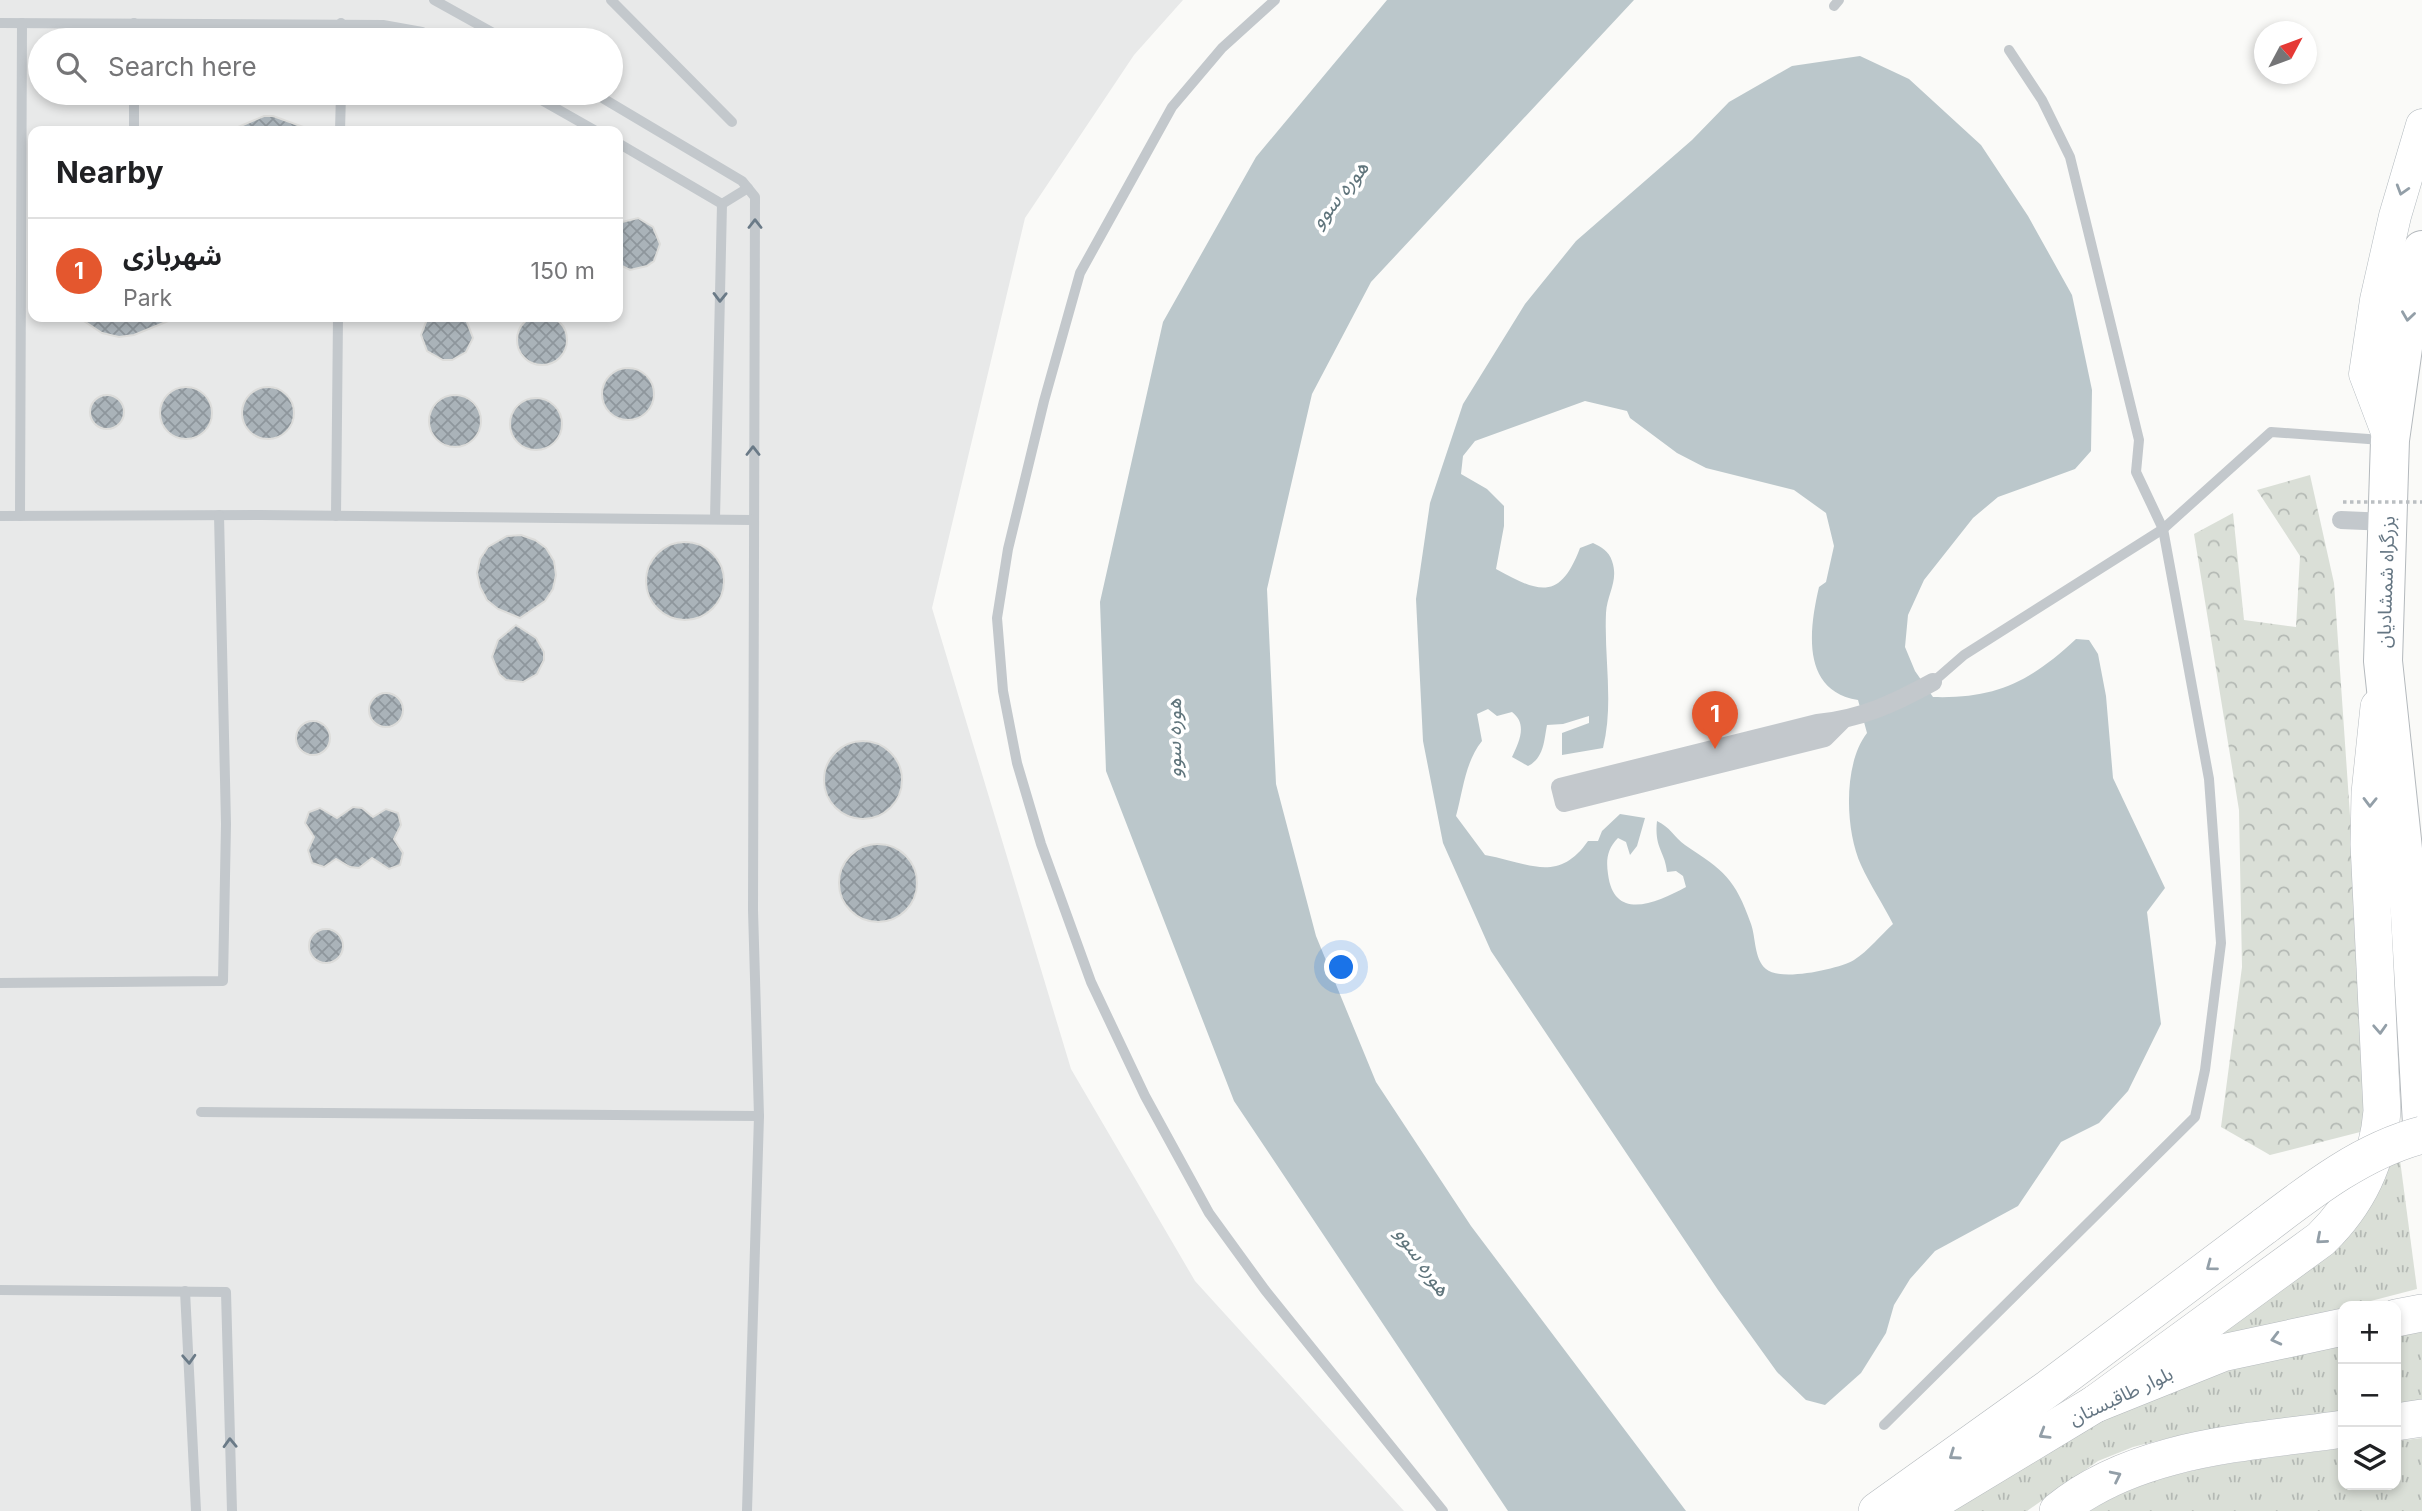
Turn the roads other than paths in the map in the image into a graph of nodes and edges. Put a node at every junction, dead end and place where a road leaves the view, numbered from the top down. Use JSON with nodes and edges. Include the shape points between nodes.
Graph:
{"nodes":[{"id":1,"x":434,"y":0,"type":"edge"},
{"id":2,"x":611,"y":0,"type":"edge"},
{"id":3,"x":1275,"y":0,"type":"edge"},
{"id":4,"x":0,"y":23,"type":"edge"},
{"id":5,"x":22,"y":23,"type":"junction"},
{"id":6,"x":134,"y":23,"type":"junction"},
{"id":7,"x":341,"y":23,"type":"junction"},
{"id":8,"x":134,"y":28,"type":"edge"},
{"id":9,"x":341,"y":28,"type":"edge"},
{"id":10,"x":409,"y":28,"type":"edge"},
{"id":11,"x":484,"y":28,"type":"edge"},
{"id":12,"x":2009,"y":50,"type":"dead end"},
{"id":13,"x":134,"y":105,"type":"edge"},
{"id":14,"x":341,"y":105,"type":"edge"},
{"id":15,"x":550,"y":105,"type":"edge"},
{"id":16,"x":614,"y":105,"type":"edge"},
{"id":17,"x":732,"y":122,"type":"dead end"},
{"id":18,"x":2422,"y":125,"type":"edge"},
{"id":19,"x":134,"y":126,"type":"edge"},
{"id":20,"x":340,"y":126,"type":"edge"},
{"id":21,"x":587,"y":126,"type":"edge"},
{"id":22,"x":623,"y":146,"type":"edge"},
{"id":23,"x":21,"y":177,"type":"junction"},
{"id":24,"x":28,"y":177,"type":"edge"},
{"id":25,"x":748,"y":188,"type":"junction"},
{"id":26,"x":722,"y":204,"type":"junction"},
{"id":27,"x":2422,"y":250,"type":"edge"},
{"id":28,"x":338,"y":322,"type":"edge"},
{"id":29,"x":2390,"y":440,"type":"junction"},
{"id":30,"x":2342,"y":511,"type":"road end"},
{"id":31,"x":219,"y":515,"type":"junction"},
{"id":32,"x":0,"y":516,"type":"edge"},
{"id":33,"x":20,"y":516,"type":"junction"},
{"id":34,"x":336,"y":516,"type":"junction"},
{"id":35,"x":715,"y":519,"type":"junction"},
{"id":36,"x":752,"y":520,"type":"junction"},
{"id":37,"x":2388,"y":522,"type":"junction"},
{"id":38,"x":2163,"y":528,"type":"junction"},
{"id":39,"x":2383,"y":661,"type":"junction"},
{"id":40,"x":1933,"y":682,"type":"joint"},
{"id":41,"x":1843,"y":720,"type":"junction"},
{"id":42,"x":0,"y":983,"type":"edge"},
{"id":43,"x":201,"y":1112,"type":"dead end"},
{"id":44,"x":759,"y":1116,"type":"junction"},
{"id":45,"x":2422,"y":1124,"type":"edge"},
{"id":46,"x":2422,"y":1135,"type":"edge"},
{"id":47,"x":0,"y":1290,"type":"edge"},
{"id":48,"x":185,"y":1291,"type":"junction"},
{"id":49,"x":2422,"y":1313,"type":"edge"},
{"id":50,"x":2401,"y":1317,"type":"edge"},
{"id":51,"x":2338,"y":1328,"type":"edge"},
{"id":52,"x":2095,"y":1404,"type":"junction"},
{"id":53,"x":2422,"y":1418,"type":"edge"},
{"id":54,"x":2401,"y":1421,"type":"edge"},
{"id":55,"x":1884,"y":1425,"type":"dead end"},
{"id":56,"x":2338,"y":1430,"type":"edge"},
{"id":57,"x":196,"y":1511,"type":"edge"},
{"id":58,"x":232,"y":1511,"type":"edge"},
{"id":59,"x":747,"y":1511,"type":"edge"},
{"id":60,"x":1443,"y":1511,"type":"edge"},
{"id":61,"x":1877,"y":1511,"type":"edge"},
{"id":62,"x":1919,"y":1511,"type":"edge"},
{"id":63,"x":2058,"y":1511,"type":"edge"}],
"edges":[{"from":1,"to":11,"type":"lane"},
{"from":2,"to":17,"type":"lane"},
{"from":3,"to":60,"type":"lane","via":[[1222,48],[1171,107],[1080,272],[1008,549],[997,618],[1003,691],[1017,762],[1041,844],[1091,982],[1145,1096],[1209,1213],[1265,1290]]},
{"from":4,"to":5,"type":"lane"},
{"from":5,"to":6,"type":"lane"},
{"from":5,"to":23,"type":"lane"},
{"from":6,"to":7,"type":"lane"},
{"from":6,"to":8,"type":"lane"},
{"from":7,"to":9,"type":"lane"},
{"from":7,"to":10,"type":"lane"},
{"from":12,"to":38,"type":"lane","via":[[2042,100],[2070,157],[2139,440],[2136,472]]},
{"from":13,"to":19,"type":"lane"},
{"from":14,"to":20,"type":"lane"},
{"from":15,"to":21,"type":"lane"},
{"from":16,"to":25,"type":"lane"},
{"from":18,"to":29,"type":"main road","one_way":true,"via":[[2395,216],[2365,374]]},
{"from":22,"to":26,"type":"lane"},
{"from":23,"to":24,"type":"lane"},
{"from":23,"to":33,"type":"lane"},
{"from":25,"to":26,"type":"lane"},
{"from":36,"to":25,"type":"lane","one_way":true,"via":[[755,197]]},
{"from":26,"to":35,"type":"lane","one_way":true},
{"from":27,"to":29,"type":"highway","name":"بزرگراه شمشادیان","one_way":true,"via":[[2409,305]]},
{"from":28,"to":34,"type":"lane"},
{"from":29,"to":37,"type":"highway","name":"بزرگراه شمشادیان"},
{"from":29,"to":38,"type":"lane","via":[[2271,432]]},
{"from":30,"to":37,"type":"street"},
{"from":31,"to":33,"type":"lane"},
{"from":31,"to":34,"type":"lane"},
{"from":31,"to":42,"type":"lane","via":[[226,824],[223,981]]},
{"from":32,"to":33,"type":"lane"},
{"from":34,"to":35,"type":"lane"},
{"from":35,"to":36,"type":"lane"},
{"from":36,"to":44,"type":"lane","via":[[753,910]]},
{"from":37,"to":39,"type":"highway","name":"بزرگراه شمشادیان"},
{"from":38,"to":40,"type":"lane","via":[[1964,655]]},
{"from":38,"to":55,"type":"lane","via":[[2209,779],[2221,943],[2195,1117]]},
{"from":39,"to":45,"type":"highway","name":"بزرگراه شمشادیان","via":[[2410,915]]},
{"from":39,"to":52,"type":"main road","one_way":true,"via":[[2370,793],[2382,1111],[2365,1178],[2350,1208],[2321,1240]]},
{"from":40,"to":41,"type":"street","via":[[1889,706]]},
{"from":41,"to":41,"type":"street","via":[[1560,787],[1564,803],[1825,738]]},
{"from":43,"to":44,"type":"lane"},
{"from":44,"to":59,"type":"lane"},
{"from":46,"to":61,"type":"main road","one_way":true,"bridge":true,"via":[[2351,1166]]},
{"from":47,"to":48,"type":"lane"},
{"from":48,"to":57,"type":"lane","one_way":true},
{"from":58,"to":48,"type":"lane","one_way":true,"via":[[226,1292]]},
{"from":49,"to":50,"type":"main road"},
{"from":51,"to":52,"type":"main road","name":"بلوار طاقبستان","one_way":true,"via":[[2222,1353]]},
{"from":52,"to":62,"type":"main road","name":"بلوار طاقبستان","one_way":true},
{"from":53,"to":54,"type":"main road"},
{"from":63,"to":56,"type":"main road","one_way":true,"via":[[2113,1477],[2156,1461]]}]}
